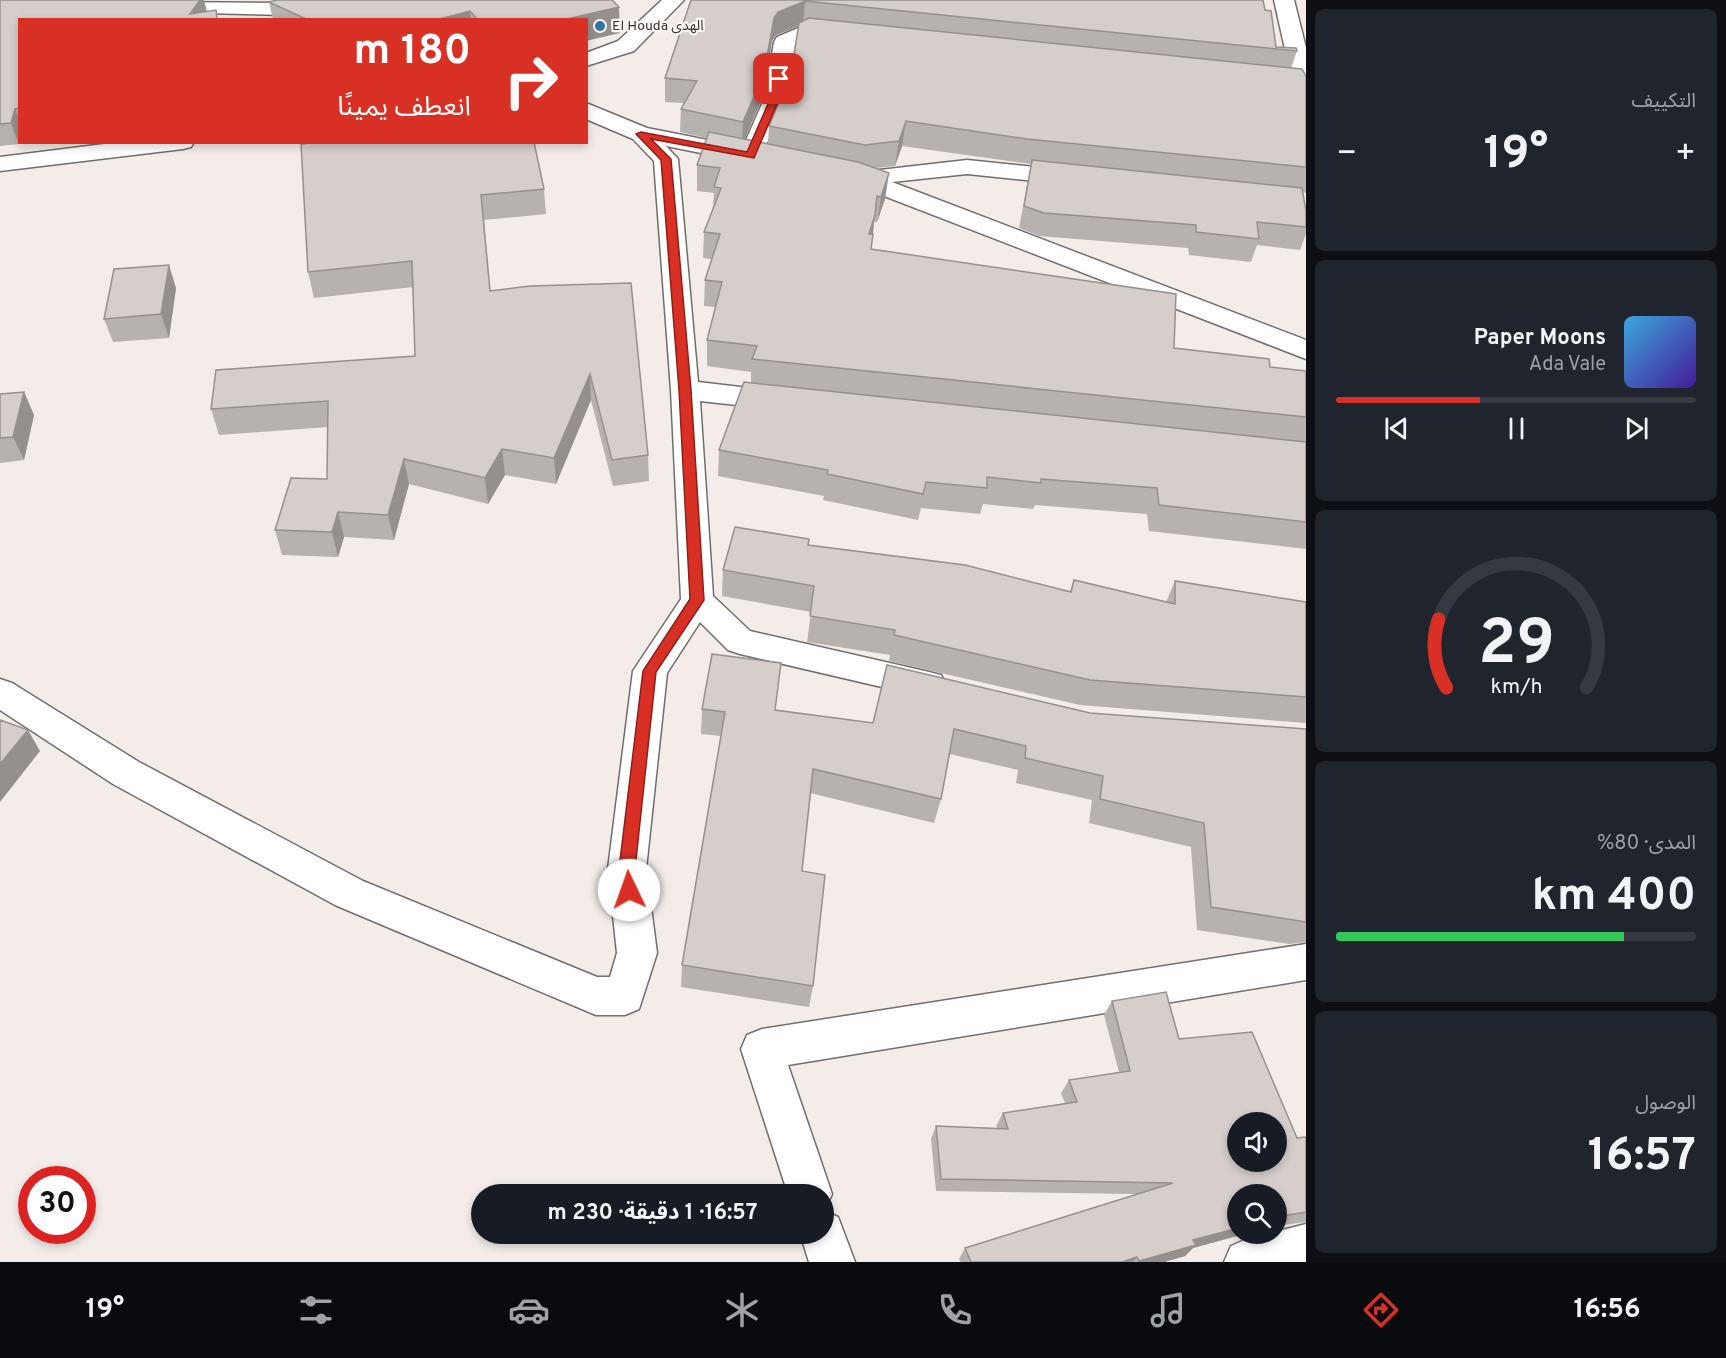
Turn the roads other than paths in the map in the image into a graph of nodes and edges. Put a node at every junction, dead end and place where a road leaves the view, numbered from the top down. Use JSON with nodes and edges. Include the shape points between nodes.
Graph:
{"nodes":[{"id":1,"x":674,"y":0,"type":"edge"},
{"id":2,"x":1284,"y":0,"type":"edge"},
{"id":3,"x":141,"y":8,"type":"edge"},
{"id":4,"x":283,"y":10,"type":"edge"},
{"id":5,"x":858,"y":39,"type":"edge"},
{"id":6,"x":588,"y":59,"type":"edge"},
{"id":7,"x":1281,"y":83,"type":"edge"},
{"id":8,"x":1305,"y":89,"type":"edge"},
{"id":9,"x":588,"y":111,"type":"edge"},
{"id":10,"x":641,"y":134,"type":"junction"},
{"id":11,"x":166,"y":144,"type":"edge"},
{"id":12,"x":0,"y":164,"type":"edge"},
{"id":13,"x":817,"y":170,"type":"edge"},
{"id":14,"x":861,"y":179,"type":"junction"},
{"id":15,"x":1096,"y":180,"type":"edge"},
{"id":16,"x":1306,"y":350,"type":"edge"},
{"id":17,"x":685,"y":390,"type":"junction"},
{"id":18,"x":814,"y":404,"type":"edge"},
{"id":19,"x":697,"y":600,"type":"junction"},
{"id":20,"x":955,"y":692,"type":"edge"},
{"id":21,"x":0,"y":693,"type":"edge"},
{"id":22,"x":1306,"y":962,"type":"edge"},
{"id":23,"x":807,"y":1184,"type":"edge"},
{"id":24,"x":826,"y":1244,"type":"edge"},
{"id":25,"x":1306,"y":1247,"type":"edge"},
{"id":26,"x":832,"y":1262,"type":"edge"},
{"id":27,"x":1247,"y":1262,"type":"edge"}],
"edges":[{"from":1,"to":6,"type":"street","via":[[626,46]]},
{"from":2,"to":8,"type":"street"},
{"from":3,"to":4,"type":"street"},
{"from":5,"to":10,"type":"street","via":[[803,32],[785,42],[762,158]]},
{"from":7,"to":8,"type":"street"},
{"from":9,"to":10,"type":"street"},
{"from":10,"to":17,"type":"street","via":[[666,159]]},
{"from":11,"to":12,"type":"street"},
{"from":13,"to":14,"type":"street"},
{"from":14,"to":15,"type":"street","via":[[967,167]]},
{"from":14,"to":16,"type":"street"},
{"from":17,"to":18,"type":"street"},
{"from":17,"to":19,"type":"street"},
{"from":19,"to":20,"type":"street","via":[[740,641]]},
{"from":19,"to":21,"type":"street","via":[[650,671],[627,869],[637,953],[625,996],[596,996],[349,893],[126,773]]},
{"from":22,"to":23,"type":"street","via":[[762,1049]]},
{"from":24,"to":26,"type":"street"},
{"from":25,"to":27,"type":"street"}]}
